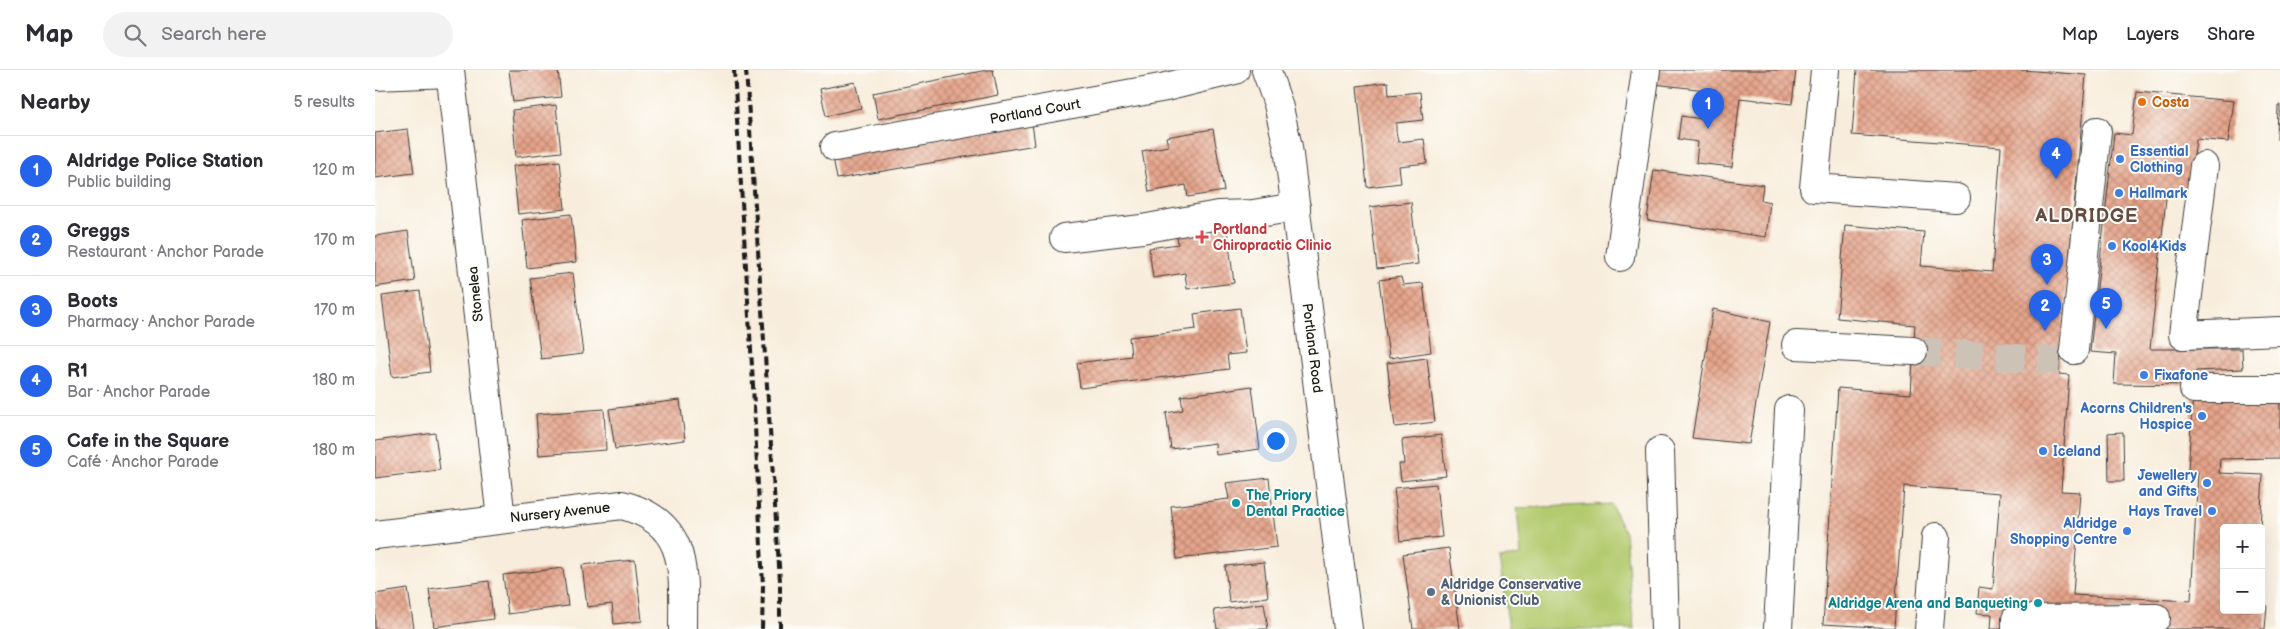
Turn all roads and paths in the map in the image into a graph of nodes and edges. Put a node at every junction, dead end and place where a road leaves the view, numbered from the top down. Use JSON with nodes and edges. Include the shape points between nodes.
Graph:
{"nodes":[{"id":1,"x":1235,"y":70,"type":"edge"},
{"id":2,"x":1266,"y":70,"type":"edge"},
{"id":3,"x":1647,"y":70,"type":"edge"},
{"id":4,"x":1825,"y":70,"type":"edge"},
{"id":5,"x":450,"y":71,"type":"edge"},
{"id":6,"x":375,"y":76,"type":"edge"},
{"id":7,"x":2097,"y":131,"type":"dead end"},
{"id":8,"x":835,"y":147,"type":"dead end"},
{"id":9,"x":2204,"y":166,"type":"dead end"},
{"id":10,"x":1956,"y":198,"type":"dead end"},
{"id":11,"x":1296,"y":207,"type":"junction"},
{"id":12,"x":1064,"y":238,"type":"dead end"},
{"id":13,"x":1620,"y":257,"type":"dead end"},
{"id":14,"x":2280,"y":331,"type":"edge"},
{"id":15,"x":1796,"y":345,"type":"dead end"},
{"id":16,"x":2074,"y":350,"type":"dead end"},
{"id":17,"x":1913,"y":351,"type":"tunnel mouth"},
{"id":18,"x":2194,"y":389,"type":"dead end"},
{"id":19,"x":2280,"y":389,"type":"edge"},
{"id":20,"x":1789,"y":410,"type":"dead end"},
{"id":21,"x":1660,"y":451,"type":"dead end"},
{"id":22,"x":501,"y":519,"type":"junction"},
{"id":23,"x":375,"y":535,"type":"edge"},
{"id":24,"x":1937,"y":537,"type":"dead end"},
{"id":25,"x":2156,"y":618,"type":"dead end"},
{"id":26,"x":2094,"y":624,"type":"edge"},
{"id":27,"x":683,"y":629,"type":"edge"},
{"id":28,"x":1348,"y":629,"type":"edge"},
{"id":29,"x":1665,"y":629,"type":"edge"},
{"id":30,"x":1778,"y":629,"type":"edge"},
{"id":31,"x":1929,"y":629,"type":"edge"},
{"id":32,"x":2016,"y":629,"type":"edge"}],
"edges":[{"from":1,"to":8,"type":"street","name":"Portland Court","via":[[1166,87]]},
{"from":2,"to":11,"type":"street","name":"Portland Road","via":[[1288,147]]},
{"from":3,"to":13,"type":"street"},
{"from":4,"to":10,"type":"street","via":[[1814,188]]},
{"from":5,"to":6,"type":"street"},
{"from":5,"to":22,"type":"street","name":"Stonelea"},
{"from":7,"to":16,"type":"street"},
{"from":9,"to":14,"type":"street","via":[[2183,335]]},
{"from":11,"to":12,"type":"street"},
{"from":11,"to":28,"type":"street","name":"Portland Road","via":[[1352,577]]},
{"from":15,"to":17,"type":"street"},
{"from":18,"to":19,"type":"street"},
{"from":20,"to":30,"type":"street"},
{"from":21,"to":29,"type":"street"},
{"from":22,"to":23,"type":"street","name":"Nursery Avenue"},
{"from":22,"to":27,"type":"street","name":"Nursery Avenue","via":[[622,505],[640,510],[671,536],[683,565]]},
{"from":24,"to":31,"type":"street"},
{"from":25,"to":26,"type":"street"},
{"from":26,"to":32,"type":"street","via":[[2016,619]]}]}
